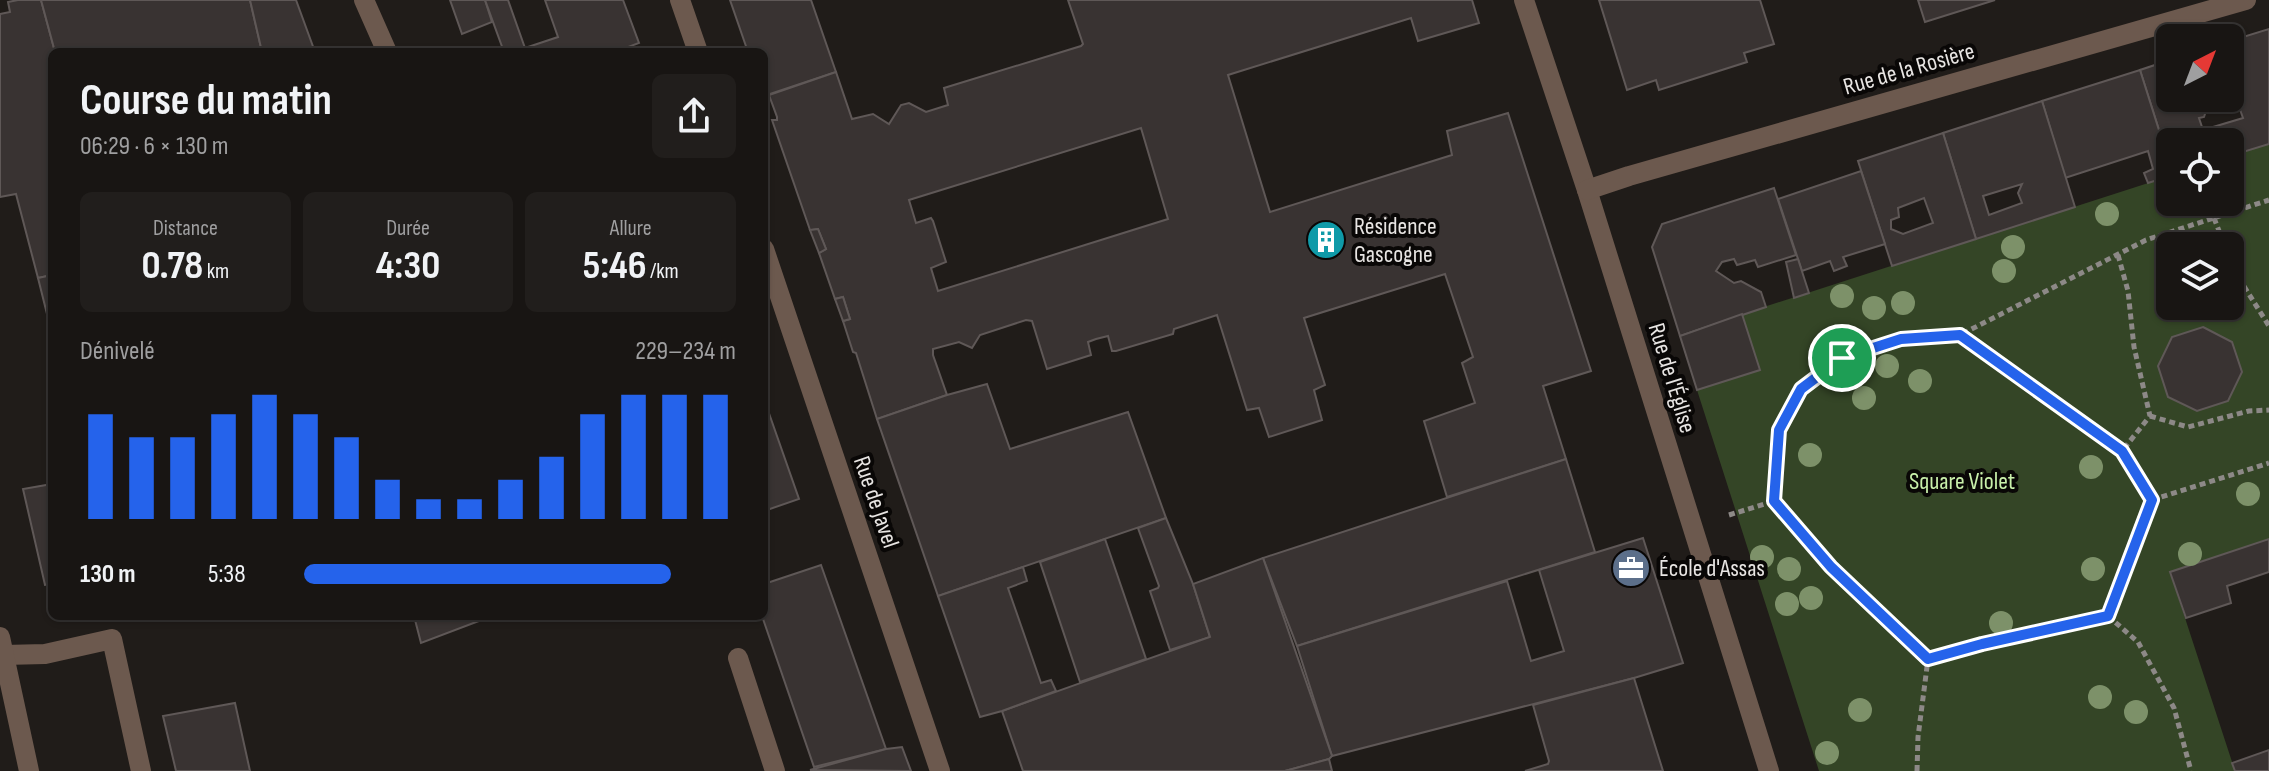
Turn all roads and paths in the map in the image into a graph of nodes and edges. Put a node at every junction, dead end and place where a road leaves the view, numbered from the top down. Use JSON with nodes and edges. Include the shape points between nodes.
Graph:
{"nodes":[{"id":1,"x":364,"y":0,"type":"edge"},
{"id":2,"x":680,"y":0,"type":"edge"},
{"id":3,"x":1524,"y":0,"type":"edge"},
{"id":4,"x":2246,"y":0,"type":"edge"},
{"id":5,"x":385,"y":48,"type":"edge"},
{"id":6,"x":697,"y":48,"type":"edge"},
{"id":7,"x":1587,"y":190,"type":"junction"},
{"id":8,"x":2269,"y":200,"type":"edge"},
{"id":9,"x":2214,"y":218,"type":"junction"},
{"id":10,"x":2220,"y":232,"type":"edge"},
{"id":11,"x":2118,"y":255,"type":"junction"},
{"id":12,"x":768,"y":261,"type":"edge"},
{"id":13,"x":2244,"y":286,"type":"edge"},
{"id":14,"x":2269,"y":326,"type":"edge"},
{"id":15,"x":1960,"y":335,"type":"junction"},
{"id":16,"x":2269,"y":410,"type":"edge"},
{"id":17,"x":2150,"y":416,"type":"junction"},
{"id":18,"x":2122,"y":451,"type":"junction"},
{"id":19,"x":2269,"y":463,"type":"edge"},
{"id":20,"x":2152,"y":500,"type":"junction"},
{"id":21,"x":1774,"y":501,"type":"junction"},
{"id":22,"x":1736,"y":512,"type":"dead end"},
{"id":23,"x":2108,"y":616,"type":"junction"},
{"id":24,"x":2,"y":646,"type":"edge"},
{"id":25,"x":738,"y":658,"type":"dead end"},
{"id":26,"x":1928,"y":659,"type":"junction"},
{"id":27,"x":29,"y":771,"type":"edge"},
{"id":28,"x":141,"y":771,"type":"edge"},
{"id":29,"x":775,"y":771,"type":"edge"},
{"id":30,"x":940,"y":771,"type":"edge"},
{"id":31,"x":1769,"y":771,"type":"edge"},
{"id":32,"x":1917,"y":771,"type":"edge"},
{"id":33,"x":2191,"y":771,"type":"edge"}],
"edges":[{"from":1,"to":5,"type":"street"},
{"from":2,"to":6,"type":"street"},
{"from":3,"to":7,"type":"street","name":"Rue de l'Église"},
{"from":4,"to":7,"type":"street","name":"Rue de la Rosière"},
{"from":7,"to":31,"type":"street","name":"Rue de l'Église"},
{"from":8,"to":9,"type":"path"},
{"from":9,"to":10,"type":"path"},
{"from":9,"to":11,"type":"path"},
{"from":11,"to":15,"type":"path"},
{"from":11,"to":17,"type":"path"},
{"from":12,"to":30,"type":"street","name":"Rue de Javel"},
{"from":13,"to":14,"type":"path"},
{"from":15,"to":18,"type":"path"},
{"from":15,"to":21,"type":"path","via":[[1901,339],[1842,358],[1801,389],[1779,430]]},
{"from":16,"to":17,"type":"path","via":[[2188,427]]},
{"from":17,"to":18,"type":"path"},
{"from":18,"to":20,"type":"path"},
{"from":19,"to":20,"type":"path"},
{"from":20,"to":23,"type":"path"},
{"from":21,"to":22,"type":"path"},
{"from":21,"to":26,"type":"path","via":[[1831,567]]},
{"from":23,"to":26,"type":"path"},
{"from":23,"to":33,"type":"path","via":[[2138,642],[2174,708]]},
{"from":24,"to":27,"type":"street"},
{"from":24,"to":28,"type":"street","via":[[45,654],[112,639]]},
{"from":25,"to":29,"type":"street"},
{"from":26,"to":32,"type":"path"}]}
